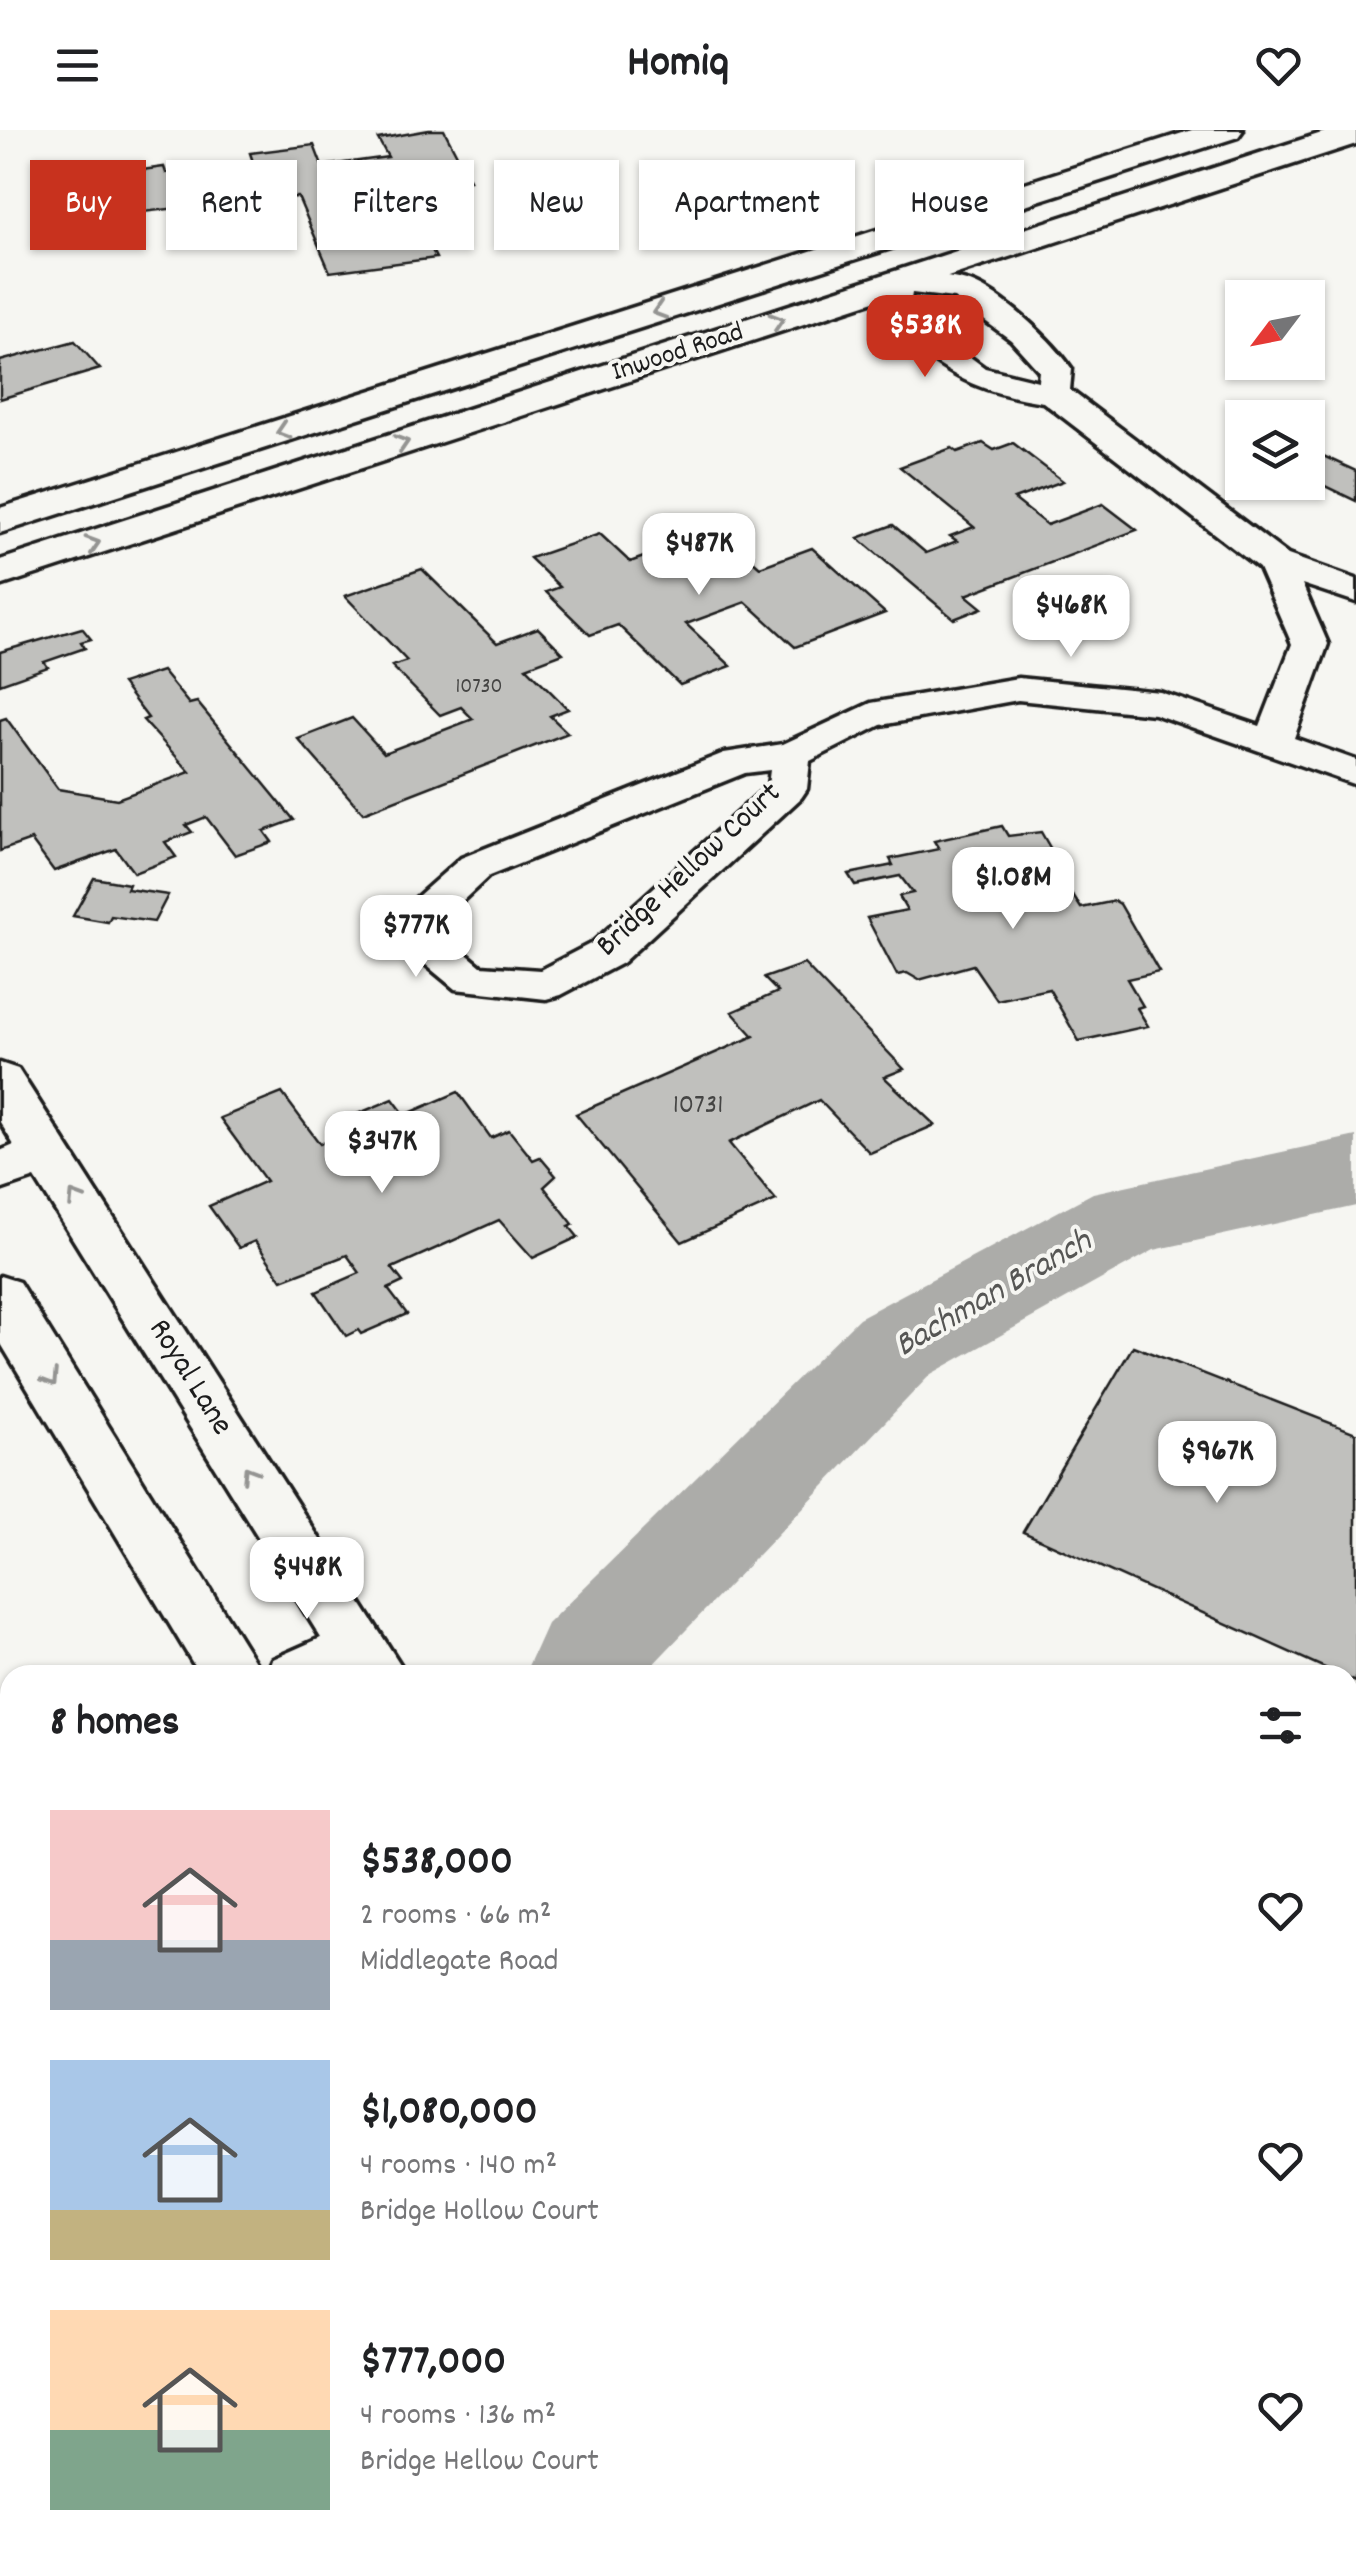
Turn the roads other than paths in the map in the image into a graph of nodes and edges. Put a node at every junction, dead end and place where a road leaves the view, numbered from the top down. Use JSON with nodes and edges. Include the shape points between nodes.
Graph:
{"nodes":[{"id":1,"x":1226,"y":130,"type":"edge"},
{"id":2,"x":1356,"y":133,"type":"edge"},
{"id":3,"x":855,"y":248,"type":"edge"},
{"id":4,"x":849,"y":250,"type":"edge"},
{"id":5,"x":853,"y":250,"type":"edge"},
{"id":6,"x":899,"y":282,"type":"junction"},
{"id":7,"x":1053,"y":393,"type":"junction"},
{"id":8,"x":0,"y":521,"type":"edge"},
{"id":9,"x":1275,"y":563,"type":"junction"},
{"id":10,"x":0,"y":574,"type":"edge"},
{"id":11,"x":1356,"y":590,"type":"edge"},
{"id":12,"x":1274,"y":742,"type":"junction"},
{"id":13,"x":792,"y":755,"type":"junction"},
{"id":14,"x":1356,"y":772,"type":"edge"},
{"id":15,"x":0,"y":1081,"type":"edge"},
{"id":16,"x":23,"y":1162,"type":"edge"},
{"id":17,"x":0,"y":1296,"type":"edge"},
{"id":18,"x":367,"y":1659,"type":"edge"},
{"id":19,"x":227,"y":1665,"type":"edge"},
{"id":20,"x":339,"y":1665,"type":"edge"}],
"edges":[{"from":1,"to":3,"type":"main road","name":"Inwood Road"},
{"from":2,"to":6,"type":"main road","name":"Inwood Road"},
{"from":4,"to":8,"type":"main road","name":"Inwood Road","one_way":true},
{"from":5,"to":6,"type":"main road"},
{"from":6,"to":7,"type":"street","via":[[962,290],[1039,349],[1056,370]]},
{"from":6,"to":7,"type":"street","via":[[892,315],[951,360],[1002,386]]},
{"from":10,"to":6,"type":"main road","name":"Inwood Road","one_way":true},
{"from":7,"to":9,"type":"street"},
{"from":9,"to":11,"type":"street"},
{"from":9,"to":12,"type":"street","via":[[1310,644]]},
{"from":12,"to":13,"type":"street","via":[[1160,702],[1018,689],[871,715]]},
{"from":12,"to":14,"type":"street"},
{"from":13,"to":13,"type":"street","name":"Bridge Hellow Court","via":[[738,762],[475,866],[424,913],[417,936],[470,979],[546,985],[607,953],[786,789]]},
{"from":15,"to":16,"type":"main road","name":"Royal Lane"},
{"from":18,"to":16,"type":"main road","name":"Royal Lane","one_way":true},
{"from":17,"to":19,"type":"main road","one_way":true},
{"from":18,"to":20,"type":"street"}]}
